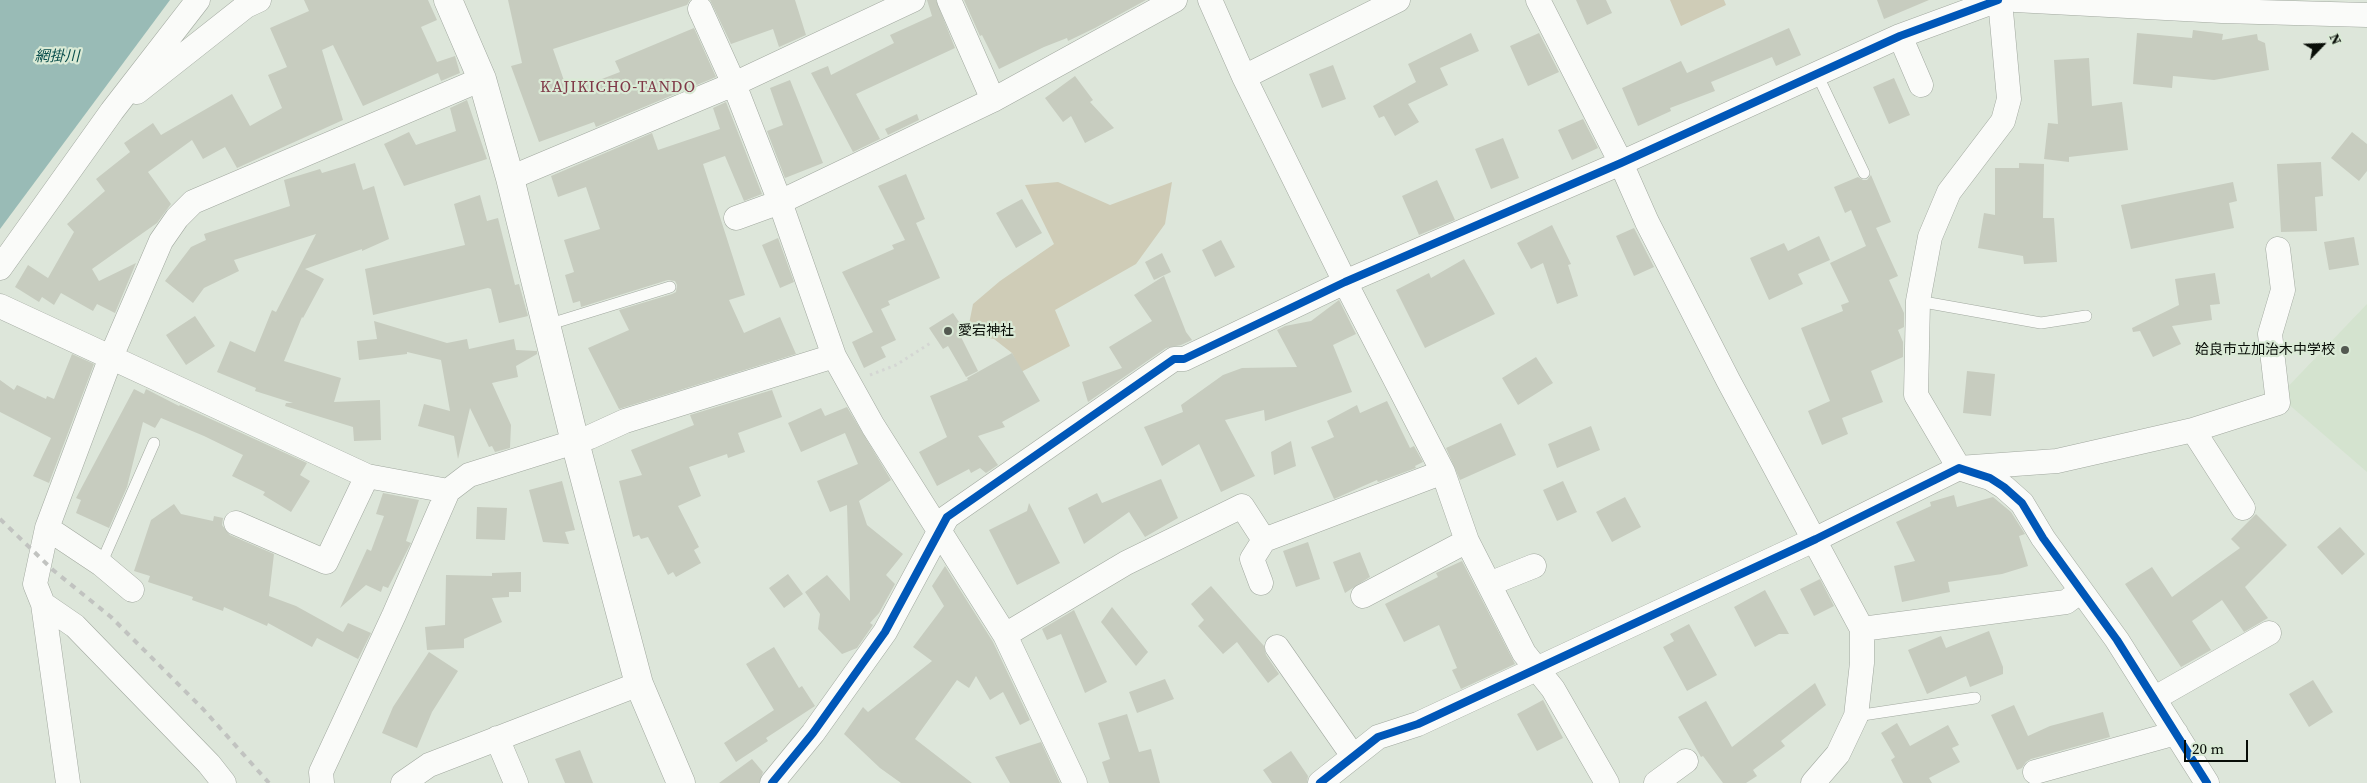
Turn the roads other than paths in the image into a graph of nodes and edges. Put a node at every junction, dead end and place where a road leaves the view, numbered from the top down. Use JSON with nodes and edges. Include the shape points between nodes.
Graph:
{"nodes":[{"id":1,"x":198,"y":0,"type":"edge"},
{"id":2,"x":259,"y":0,"type":"edge"},
{"id":3,"x":448,"y":0,"type":"edge"},
{"id":4,"x":913,"y":0,"type":"edge"},
{"id":5,"x":949,"y":0,"type":"edge"},
{"id":6,"x":1175,"y":0,"type":"edge"},
{"id":7,"x":1210,"y":0,"type":"edge"},
{"id":8,"x":1538,"y":0,"type":"edge"},
{"id":9,"x":1999,"y":0,"type":"edge"},
{"id":10,"x":2015,"y":0,"type":"edge"},
{"id":11,"x":1389,"y":2,"type":"edge"},
{"id":12,"x":2281,"y":6,"type":"edge"},
{"id":13,"x":700,"y":9,"type":"dead end"},
{"id":14,"x":2367,"y":15,"type":"edge"},
{"id":15,"x":1900,"y":36,"type":"junction"},
{"id":16,"x":1817,"y":74,"type":"junction"},
{"id":17,"x":1244,"y":77,"type":"junction"},
{"id":18,"x":482,"y":79,"type":"junction"},
{"id":19,"x":734,"y":84,"type":"junction"},
{"id":20,"x":1922,"y":85,"type":"dead end"},
{"id":21,"x":993,"y":100,"type":"junction"},
{"id":22,"x":112,"y":111,"type":"junction"},
{"id":23,"x":1621,"y":163,"type":"junction"},
{"id":24,"x":1864,"y":173,"type":"dead end"},
{"id":25,"x":510,"y":178,"type":"junction"},
{"id":26,"x":780,"y":202,"type":"junction"},
{"id":27,"x":736,"y":218,"type":"dead end"},
{"id":28,"x":2278,"y":249,"type":"dead end"},
{"id":29,"x":0,"y":268,"type":"edge"},
{"id":30,"x":1345,"y":282,"type":"junction"},
{"id":31,"x":670,"y":287,"type":"dead end"},
{"id":32,"x":1918,"y":301,"type":"junction"},
{"id":33,"x":0,"y":306,"type":"edge"},
{"id":34,"x":2086,"y":316,"type":"dead end"},
{"id":35,"x":546,"y":325,"type":"junction"},
{"id":36,"x":834,"y":356,"type":"junction"},
{"id":37,"x":111,"y":358,"type":"junction"},
{"id":38,"x":2193,"y":430,"type":"junction"},
{"id":39,"x":574,"y":442,"type":"junction"},
{"id":40,"x":154,"y":443,"type":"dead end"},
{"id":41,"x":1959,"y":468,"type":"junction"},
{"id":42,"x":1443,"y":472,"type":"junction"},
{"id":43,"x":367,"y":476,"type":"junction"},
{"id":44,"x":448,"y":491,"type":"junction"},
{"id":45,"x":2243,"y":508,"type":"dead end"},
{"id":46,"x":236,"y":522,"type":"dead end"},
{"id":47,"x":47,"y":528,"type":"junction"},
{"id":48,"x":939,"y":532,"type":"junction"},
{"id":49,"x":1816,"y":539,"type":"junction"},
{"id":50,"x":1264,"y":540,"type":"junction"},
{"id":51,"x":1467,"y":541,"type":"junction"},
{"id":52,"x":101,"y":564,"type":"junction"},
{"id":53,"x":1534,"y":566,"type":"dead end"},
{"id":54,"x":1262,"y":583,"type":"dead end"},
{"id":55,"x":1489,"y":584,"type":"junction"},
{"id":56,"x":132,"y":590,"type":"dead end"},
{"id":57,"x":2081,"y":591,"type":"junction"},
{"id":58,"x":1363,"y":596,"type":"dead end"},
{"id":59,"x":43,"y":604,"type":"junction"},
{"id":60,"x":1862,"y":629,"type":"junction"},
{"id":61,"x":2269,"y":633,"type":"dead end"},
{"id":62,"x":1005,"y":635,"type":"junction"},
{"id":63,"x":1276,"y":647,"type":"dead end"},
{"id":64,"x":1537,"y":668,"type":"junction"},
{"id":65,"x":639,"y":684,"type":"junction"},
{"id":66,"x":1976,"y":698,"type":"dead end"},
{"id":67,"x":2155,"y":698,"type":"junction"},
{"id":68,"x":1856,"y":716,"type":"junction"},
{"id":69,"x":2176,"y":733,"type":"junction"},
{"id":70,"x":497,"y":738,"type":"junction"},
{"id":71,"x":1353,"y":756,"type":"junction"},
{"id":72,"x":1686,"y":761,"type":"dead end"},
{"id":73,"x":2035,"y":772,"type":"dead end"},
{"id":74,"x":68,"y":783,"type":"edge"},
{"id":75,"x":224,"y":783,"type":"edge"},
{"id":76,"x":322,"y":783,"type":"edge"},
{"id":77,"x":403,"y":783,"type":"edge"},
{"id":78,"x":516,"y":783,"type":"edge"},
{"id":79,"x":681,"y":783,"type":"edge"},
{"id":80,"x":772,"y":783,"type":"edge"},
{"id":81,"x":1075,"y":783,"type":"edge"},
{"id":82,"x":1320,"y":783,"type":"edge"},
{"id":83,"x":1607,"y":783,"type":"edge"},
{"id":84,"x":1656,"y":783,"type":"edge"},
{"id":85,"x":1813,"y":783,"type":"edge"},
{"id":86,"x":2207,"y":783,"type":"edge"}],
"edges":[{"from":1,"to":22,"type":"street"},
{"from":2,"to":22,"type":"street","via":[[246,6]]},
{"from":3,"to":18,"type":"street"},
{"from":4,"to":19,"type":"street"},
{"from":5,"to":21,"type":"street"},
{"from":6,"to":21,"type":"street"},
{"from":7,"to":17,"type":"street"},
{"from":8,"to":23,"type":"street"},
{"from":9,"to":15,"type":"street"},
{"from":9,"to":32,"type":"street","via":[[2009,99],[2002,121],[1949,192],[1930,237]]},
{"from":10,"to":12,"type":"street"},
{"from":11,"to":17,"type":"street"},
{"from":12,"to":14,"type":"street"},
{"from":13,"to":19,"type":"street"},
{"from":15,"to":16,"type":"street"},
{"from":15,"to":20,"type":"street"},
{"from":16,"to":23,"type":"street"},
{"from":16,"to":24,"type":"lane"},
{"from":17,"to":30,"type":"street"},
{"from":18,"to":25,"type":"street"},
{"from":18,"to":37,"type":"street","via":[[193,202],[162,240]]},
{"from":19,"to":25,"type":"street"},
{"from":19,"to":26,"type":"street"},
{"from":21,"to":26,"type":"street"},
{"from":22,"to":29,"type":"street"},
{"from":23,"to":30,"type":"street"},
{"from":23,"to":49,"type":"street","via":[[1647,222],[1728,380]]},
{"from":25,"to":35,"type":"street"},
{"from":26,"to":27,"type":"street"},
{"from":26,"to":36,"type":"street"},
{"from":28,"to":38,"type":"street","via":[[2283,290],[2270,334],[2278,403]]},
{"from":30,"to":42,"type":"street"},
{"from":30,"to":48,"type":"street","via":[[1184,359],[1174,359],[947,517]]},
{"from":31,"to":35,"type":"lane"},
{"from":32,"to":34,"type":"lane","via":[[2041,324]]},
{"from":32,"to":41,"type":"street","via":[[1916,395]]},
{"from":33,"to":37,"type":"street"},
{"from":35,"to":39,"type":"street"},
{"from":36,"to":39,"type":"street","via":[[625,421]]},
{"from":36,"to":48,"type":"street"},
{"from":37,"to":43,"type":"street"},
{"from":37,"to":47,"type":"street"},
{"from":38,"to":41,"type":"street","via":[[2057,461]]},
{"from":38,"to":45,"type":"street"},
{"from":39,"to":44,"type":"street","via":[[469,475]]},
{"from":39,"to":65,"type":"street"},
{"from":40,"to":52,"type":"lane"},
{"from":41,"to":49,"type":"street"},
{"from":41,"to":57,"type":"street","via":[[1990,478],[2022,503]]},
{"from":42,"to":50,"type":"street"},
{"from":42,"to":51,"type":"street"},
{"from":43,"to":44,"type":"street"},
{"from":43,"to":46,"type":"street","via":[[326,562]]},
{"from":44,"to":76,"type":"street","via":[[321,772]]},
{"from":47,"to":52,"type":"street"},
{"from":47,"to":59,"type":"street","via":[[35,584]]},
{"from":48,"to":62,"type":"street"},
{"from":48,"to":80,"type":"street","via":[[885,632],[814,733]]},
{"from":49,"to":60,"type":"street"},
{"from":49,"to":64,"type":"street"},
{"from":50,"to":54,"type":"street","via":[[1252,559]]},
{"from":50,"to":62,"type":"street","via":[[1242,506],[1126,563]]},
{"from":51,"to":55,"type":"street"},
{"from":51,"to":58,"type":"street"},
{"from":52,"to":56,"type":"street"},
{"from":53,"to":55,"type":"street"},
{"from":55,"to":64,"type":"street","via":[[1524,653]]},
{"from":57,"to":60,"type":"street","via":[[2066,602]]},
{"from":57,"to":67,"type":"street"},
{"from":59,"to":74,"type":"street"},
{"from":59,"to":75,"type":"street","via":[[76,626]]},
{"from":60,"to":68,"type":"street"},
{"from":61,"to":67,"type":"street"},
{"from":62,"to":81,"type":"street"},
{"from":63,"to":71,"type":"street"},
{"from":64,"to":71,"type":"street","via":[[1418,724],[1378,737]]},
{"from":64,"to":83,"type":"street","via":[[1553,689]]},
{"from":65,"to":70,"type":"street"},
{"from":65,"to":79,"type":"street"},
{"from":66,"to":68,"type":"lane"},
{"from":67,"to":69,"type":"street"},
{"from":68,"to":85,"type":"street","via":[[1838,754]]},
{"from":69,"to":73,"type":"street"},
{"from":69,"to":86,"type":"street"},
{"from":70,"to":77,"type":"street","via":[[430,764]]},
{"from":70,"to":78,"type":"street"},
{"from":71,"to":82,"type":"street"},
{"from":72,"to":84,"type":"street"}]}
